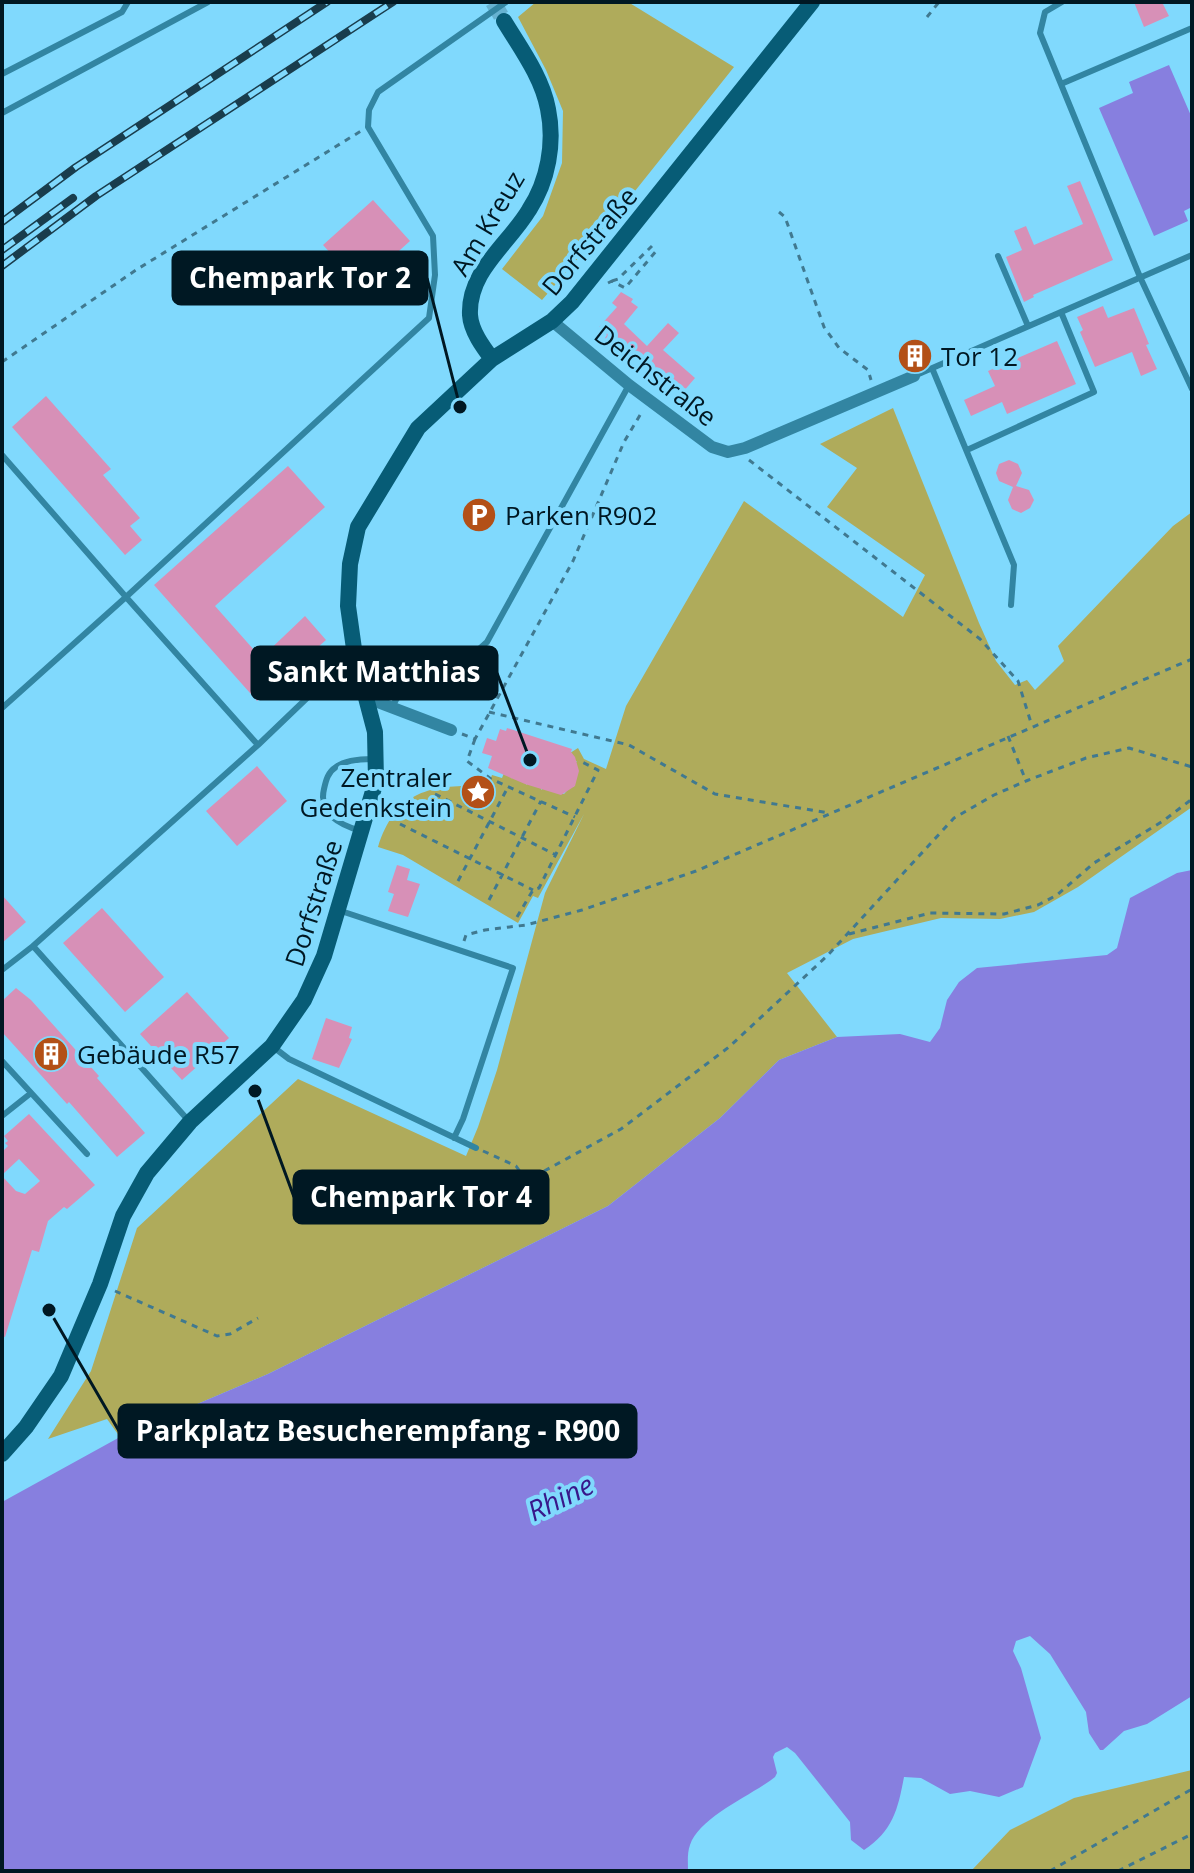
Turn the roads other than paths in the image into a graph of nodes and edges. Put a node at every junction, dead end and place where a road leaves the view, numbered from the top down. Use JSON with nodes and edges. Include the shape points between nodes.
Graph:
{"nodes":[{"id":1,"x":128,"y":2,"type":"edge"},
{"id":2,"x":208,"y":2,"type":"edge"},
{"id":3,"x":506,"y":2,"type":"edge"},
{"id":4,"x":812,"y":2,"type":"edge"},
{"id":5,"x":1062,"y":2,"type":"edge"},
{"id":6,"x":504,"y":21,"type":"tunnel mouth"},
{"id":7,"x":1192,"y":28,"type":"edge"},
{"id":8,"x":2,"y":74,"type":"edge"},
{"id":9,"x":1061,"y":84,"type":"junction"},
{"id":10,"x":2,"y":113,"type":"edge"},
{"id":11,"x":1192,"y":255,"type":"edge"},
{"id":12,"x":998,"y":256,"type":"dead end"},
{"id":13,"x":1140,"y":277,"type":"junction"},
{"id":14,"x":1061,"y":312,"type":"junction"},
{"id":15,"x":552,"y":321,"type":"junction"},
{"id":16,"x":1028,"y":326,"type":"junction"},
{"id":17,"x":492,"y":359,"type":"junction"},
{"id":18,"x":932,"y":368,"type":"junction"},
{"id":19,"x":914,"y":376,"type":"joint"},
{"id":20,"x":629,"y":385,"type":"junction"},
{"id":21,"x":1192,"y":389,"type":"edge"},
{"id":22,"x":967,"y":450,"type":"junction"},
{"id":23,"x":2,"y":455,"type":"edge"},
{"id":24,"x":126,"y":597,"type":"junction"},
{"id":25,"x":1011,"y":605,"type":"dead end"},
{"id":26,"x":330,"y":676,"type":"dead end"},
{"id":27,"x":367,"y":698,"type":"junction"},
{"id":28,"x":392,"y":707,"type":"junction"},
{"id":29,"x":2,"y":708,"type":"edge"},
{"id":30,"x":451,"y":730,"type":"road end"},
{"id":31,"x":258,"y":745,"type":"junction"},
{"id":32,"x":376,"y":759,"type":"junction"},
{"id":33,"x":362,"y":832,"type":"junction"},
{"id":34,"x":338,"y":910,"type":"junction"},
{"id":35,"x":33,"y":946,"type":"junction"},
{"id":36,"x":2,"y":970,"type":"edge"},
{"id":37,"x":272,"y":1046,"type":"junction"},
{"id":38,"x":2,"y":1061,"type":"edge"},
{"id":39,"x":31,"y":1093,"type":"junction"},
{"id":40,"x":2,"y":1116,"type":"edge"},
{"id":41,"x":190,"y":1122,"type":"junction"},
{"id":42,"x":454,"y":1138,"type":"junction"},
{"id":43,"x":476,"y":1148,"type":"road end"},
{"id":44,"x":87,"y":1154,"type":"dead end"},
{"id":45,"x":2,"y":1454,"type":"edge"}],
"edges":[{"from":1,"to":8,"type":"lane","via":[[122,12]]},
{"from":2,"to":10,"type":"lane"},
{"from":3,"to":24,"type":"lane","via":[[378,92],[369,110],[368,127],[433,236],[429,318]]},
{"from":4,"to":15,"type":"street","name":"Dorfstraße","via":[[594,277]]},
{"from":5,"to":9,"type":"lane","via":[[1045,12],[1040,33]]},
{"from":6,"to":17,"type":"street","name":"Am Kreuz","via":[[540,84],[551,138],[540,190],[472,291],[470,318]]},
{"from":7,"to":9,"type":"lane"},
{"from":9,"to":13,"type":"lane"},
{"from":11,"to":13,"type":"lane"},
{"from":12,"to":16,"type":"lane"},
{"from":13,"to":14,"type":"lane"},
{"from":13,"to":21,"type":"lane"},
{"from":14,"to":16,"type":"lane"},
{"from":14,"to":22,"type":"lane","via":[[1094,392]]},
{"from":15,"to":17,"type":"street","name":"Dorfstraße"},
{"from":15,"to":20,"type":"street","name":"Deichstraße"},
{"from":16,"to":18,"type":"lane"},
{"from":17,"to":27,"type":"street","name":"Dorfstraße","via":[[418,428],[358,527],[348,606]]},
{"from":18,"to":19,"type":"lane"},
{"from":18,"to":22,"type":"lane"},
{"from":19,"to":20,"type":"street","name":"Deichstraße","via":[[728,452],[712,447]]},
{"from":20,"to":28,"type":"lane","via":[[487,642],[432,684],[397,698]]},
{"from":22,"to":25,"type":"lane","via":[[1014,565]]},
{"from":23,"to":24,"type":"lane"},
{"from":24,"to":29,"type":"lane"},
{"from":24,"to":31,"type":"lane"},
{"from":26,"to":31,"type":"lane"},
{"from":27,"to":28,"type":"street"},
{"from":27,"to":32,"type":"street","name":"Dorfstraße"},
{"from":28,"to":30,"type":"street"},
{"from":31,"to":35,"type":"lane"},
{"from":32,"to":33,"type":"street","name":"Dorfstraße","via":[[376,781]]},
{"from":32,"to":33,"type":"lane","via":[[338,765],[329,773],[322,799],[342,826]]},
{"from":33,"to":34,"type":"street","name":"Dorfstraße"},
{"from":34,"to":37,"type":"street","name":"Dorfstraße","via":[[304,1000]]},
{"from":34,"to":42,"type":"lane","via":[[513,968]]},
{"from":35,"to":36,"type":"lane"},
{"from":35,"to":41,"type":"lane"},
{"from":37,"to":41,"type":"street","name":"Dorfstraße"},
{"from":37,"to":42,"type":"lane"},
{"from":38,"to":39,"type":"lane"},
{"from":39,"to":40,"type":"lane"},
{"from":39,"to":44,"type":"lane"},
{"from":41,"to":45,"type":"street","name":"Dorfstraße","via":[[147,1173],[123,1216],[61,1376]]},
{"from":42,"to":43,"type":"lane"}]}
